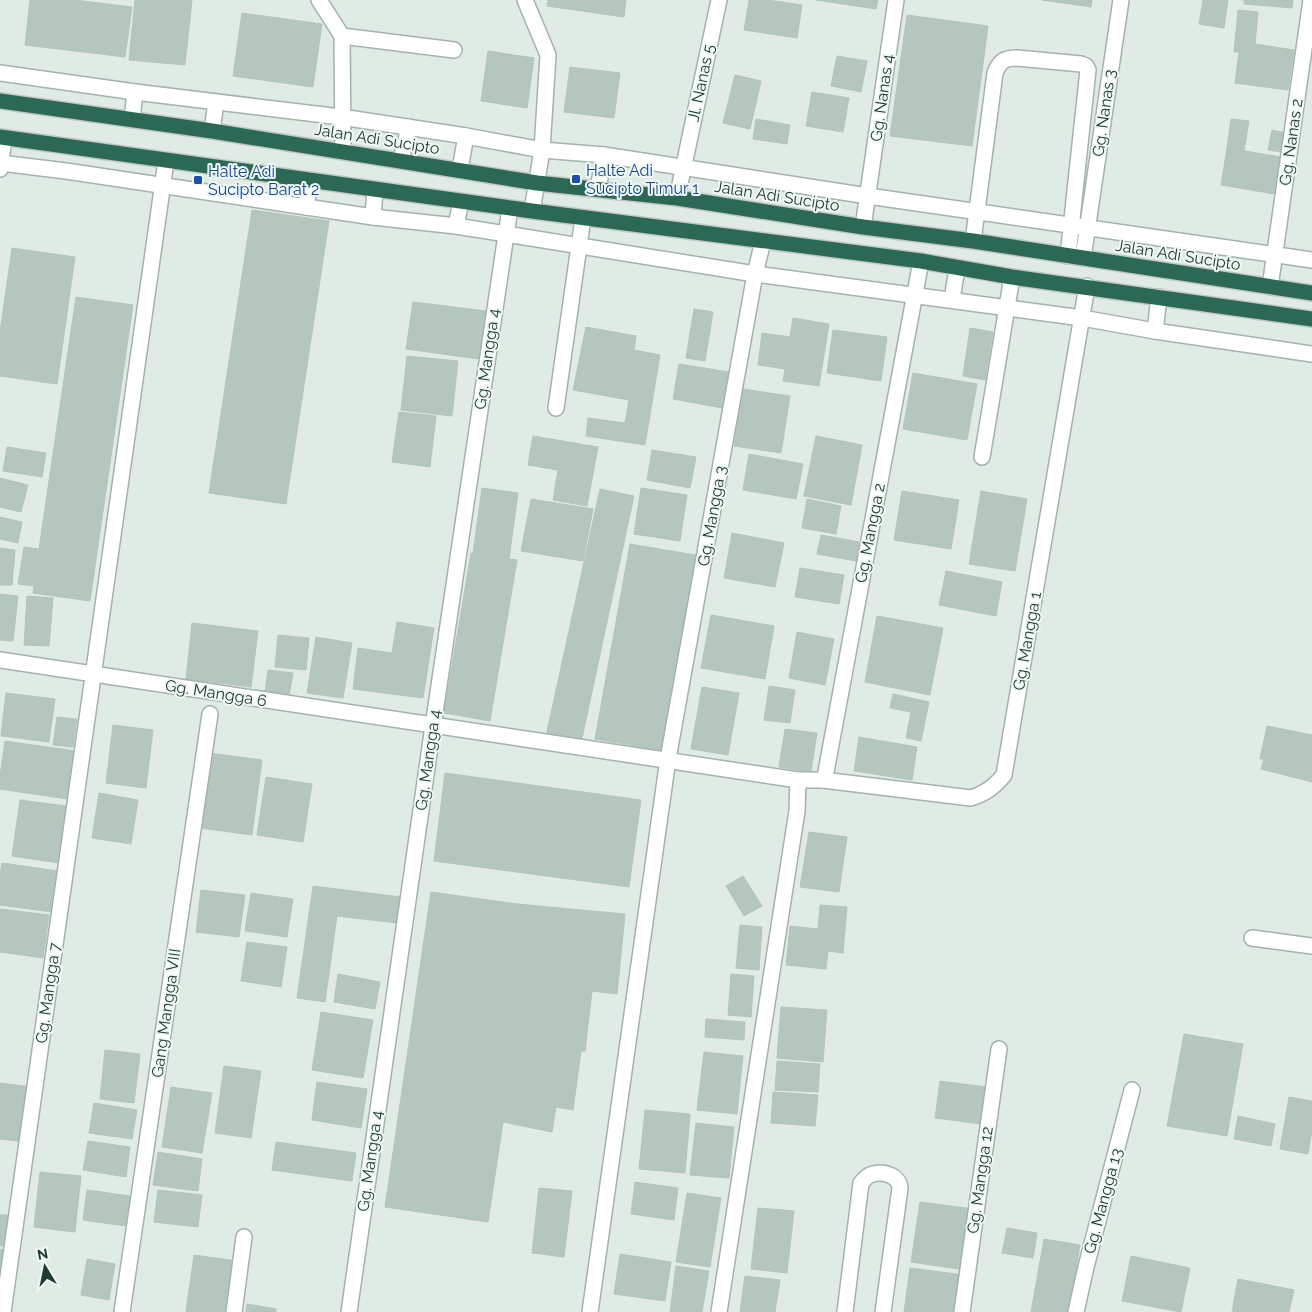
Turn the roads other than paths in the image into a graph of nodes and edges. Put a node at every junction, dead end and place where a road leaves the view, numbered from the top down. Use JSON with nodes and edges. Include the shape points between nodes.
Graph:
{"nodes":[{"id":1,"x":319,"y":0,"type":"edge"},
{"id":2,"x":525,"y":0,"type":"edge"},
{"id":3,"x":719,"y":0,"type":"edge"},
{"id":4,"x":896,"y":0,"type":"edge"},
{"id":5,"x":1121,"y":0,"type":"edge"},
{"id":6,"x":1312,"y":0,"type":"edge"},
{"id":7,"x":342,"y":36,"type":"junction"},
{"id":8,"x":454,"y":50,"type":"dead end"},
{"id":9,"x":0,"y":72,"type":"edge"},
{"id":10,"x":135,"y":92,"type":"junction"},
{"id":11,"x":0,"y":101,"type":"edge"},
{"id":12,"x":216,"y":102,"type":"junction"},
{"id":13,"x":341,"y":117,"type":"junction"},
{"id":14,"x":132,"y":119,"type":"junction"},
{"id":15,"x":409,"y":127,"type":"junction"},
{"id":16,"x":212,"y":131,"type":"junction"},
{"id":17,"x":466,"y":136,"type":"junction"},
{"id":18,"x":2,"y":138,"type":"edge"},
{"id":19,"x":31,"y":141,"type":"junction"},
{"id":20,"x":69,"y":147,"type":"junction"},
{"id":21,"x":542,"y":150,"type":"junction"},
{"id":22,"x":343,"y":151,"type":"junction"},
{"id":23,"x":604,"y":155,"type":"junction"},
{"id":24,"x":401,"y":160,"type":"junction"},
{"id":25,"x":166,"y":161,"type":"junction"},
{"id":26,"x":0,"y":165,"type":"edge"},
{"id":27,"x":27,"y":166,"type":"junction"},
{"id":28,"x":684,"y":167,"type":"junction"},
{"id":29,"x":460,"y":169,"type":"junction"},
{"id":30,"x":66,"y":171,"type":"junction"},
{"id":31,"x":310,"y":180,"type":"junction"},
{"id":32,"x":537,"y":183,"type":"junction"},
{"id":33,"x":162,"y":185,"type":"junction"},
{"id":34,"x":598,"y":189,"type":"junction"},
{"id":35,"x":375,"y":190,"type":"junction"},
{"id":36,"x":868,"y":196,"type":"junction"},
{"id":37,"x":677,"y":198,"type":"junction"},
{"id":38,"x":461,"y":201,"type":"junction"},
{"id":39,"x":306,"y":207,"type":"junction"},
{"id":40,"x":510,"y":208,"type":"junction"},
{"id":41,"x":532,"y":211,"type":"junction"},
{"id":42,"x":978,"y":212,"type":"junction"},
{"id":43,"x":373,"y":217,"type":"junction"},
{"id":44,"x":583,"y":218,"type":"junction"},
{"id":45,"x":1072,"y":225,"type":"junction"},
{"id":46,"x":456,"y":226,"type":"junction"},
{"id":47,"x":863,"y":227,"type":"junction"},
{"id":48,"x":1088,"y":227,"type":"junction"},
{"id":49,"x":506,"y":234,"type":"junction"},
{"id":50,"x":762,"y":241,"type":"junction"},
{"id":51,"x":973,"y":241,"type":"junction"},
{"id":52,"x":579,"y":246,"type":"junction"},
{"id":53,"x":1275,"y":254,"type":"junction"},
{"id":54,"x":1068,"y":256,"type":"junction"},
{"id":55,"x":1084,"y":258,"type":"junction"},
{"id":56,"x":1312,"y":260,"type":"edge"},
{"id":57,"x":921,"y":262,"type":"junction"},
{"id":58,"x":957,"y":268,"type":"junction"},
{"id":59,"x":755,"y":274,"type":"junction"},
{"id":60,"x":1012,"y":277,"type":"junction"},
{"id":61,"x":1088,"y":286,"type":"junction"},
{"id":62,"x":1270,"y":287,"type":"junction"},
{"id":63,"x":1312,"y":293,"type":"edge"},
{"id":64,"x":914,"y":295,"type":"junction"},
{"id":65,"x":1159,"y":296,"type":"junction"},
{"id":66,"x":952,"y":300,"type":"junction"},
{"id":67,"x":1008,"y":308,"type":"junction"},
{"id":68,"x":1082,"y":318,"type":"junction"},
{"id":69,"x":1312,"y":319,"type":"edge"},
{"id":70,"x":1155,"y":331,"type":"junction"},
{"id":71,"x":1312,"y":354,"type":"edge"},
{"id":72,"x":556,"y":408,"type":"dead end"},
{"id":73,"x":982,"y":457,"type":"dead end"},
{"id":74,"x":0,"y":660,"type":"edge"},
{"id":75,"x":93,"y":674,"type":"junction"},
{"id":76,"x":210,"y":714,"type":"dead end"},
{"id":77,"x":433,"y":726,"type":"junction"},
{"id":78,"x":668,"y":759,"type":"junction"},
{"id":79,"x":798,"y":780,"type":"junction"},
{"id":80,"x":822,"y":780,"type":"junction"},
{"id":81,"x":1252,"y":938,"type":"dead end"},
{"id":82,"x":1312,"y":946,"type":"edge"},
{"id":83,"x":999,"y":1048,"type":"dead end"},
{"id":84,"x":1132,"y":1090,"type":"dead end"},
{"id":85,"x":244,"y":1237,"type":"dead end"},
{"id":86,"x":3,"y":1312,"type":"edge"},
{"id":87,"x":122,"y":1312,"type":"edge"},
{"id":88,"x":234,"y":1312,"type":"edge"},
{"id":89,"x":349,"y":1312,"type":"edge"},
{"id":90,"x":590,"y":1312,"type":"edge"},
{"id":91,"x":719,"y":1312,"type":"edge"},
{"id":92,"x":845,"y":1312,"type":"edge"},
{"id":93,"x":883,"y":1312,"type":"edge"},
{"id":94,"x":962,"y":1312,"type":"edge"},
{"id":95,"x":1076,"y":1312,"type":"edge"}],
"edges":[{"from":1,"to":7,"type":"street"},
{"from":2,"to":21,"type":"street","via":[[548,55]]},
{"from":3,"to":28,"type":"street","name":"Jl. Nanas 5"},
{"from":4,"to":36,"type":"street","name":"Gg. Nanas 4"},
{"from":5,"to":48,"type":"street","name":"Gg. Nanas 3"},
{"from":6,"to":53,"type":"street","name":"Gg. Nanas 2"},
{"from":7,"to":8,"type":"street"},
{"from":7,"to":13,"type":"street"},
{"from":9,"to":10,"type":"street","name":"Jalan Adi Sucipto"},
{"from":10,"to":12,"type":"street","name":"Jalan Adi Sucipto"},
{"from":10,"to":14,"type":"street"},
{"from":11,"to":14,"type":"highway","name":"Jalan Adi Sucipto"},
{"from":12,"to":13,"type":"street","name":"Jalan Adi Sucipto"},
{"from":12,"to":16,"type":"street"},
{"from":13,"to":15,"type":"street","name":"Jalan Adi Sucipto"},
{"from":13,"to":22,"type":"street"},
{"from":14,"to":16,"type":"highway","name":"Jalan Adi Sucipto"},
{"from":15,"to":17,"type":"street","name":"Jalan Adi Sucipto"},
{"from":15,"to":24,"type":"street"},
{"from":16,"to":22,"type":"highway","name":"Jalan Adi Sucipto"},
{"from":17,"to":21,"type":"street","name":"Jalan Adi Sucipto"},
{"from":17,"to":29,"type":"street"},
{"from":18,"to":19,"type":"highway"},
{"from":18,"to":26,"type":"street"},
{"from":19,"to":20,"type":"highway"},
{"from":19,"to":27,"type":"street"},
{"from":20,"to":25,"type":"highway"},
{"from":20,"to":30,"type":"street"},
{"from":21,"to":23,"type":"street","name":"Jalan Adi Sucipto"},
{"from":21,"to":32,"type":"street"},
{"from":22,"to":24,"type":"highway","name":"Jalan Adi Sucipto"},
{"from":23,"to":28,"type":"street","name":"Jalan Adi Sucipto"},
{"from":23,"to":34,"type":"street"},
{"from":24,"to":29,"type":"highway","name":"Jalan Adi Sucipto"},
{"from":25,"to":31,"type":"highway"},
{"from":25,"to":33,"type":"street","name":"Gg. Mangga 7"},
{"from":26,"to":27,"type":"street"},
{"from":27,"to":30,"type":"street"},
{"from":28,"to":36,"type":"street","name":"Jalan Adi Sucipto"},
{"from":28,"to":37,"type":"street","name":"Jl. Nanas 5"},
{"from":29,"to":32,"type":"highway","name":"Jalan Adi Sucipto"},
{"from":30,"to":33,"type":"street"},
{"from":31,"to":35,"type":"highway"},
{"from":31,"to":39,"type":"street"},
{"from":32,"to":34,"type":"highway","name":"Jalan Adi Sucipto"},
{"from":32,"to":41,"type":"street"},
{"from":33,"to":39,"type":"street"},
{"from":33,"to":75,"type":"street","name":"Gg. Mangga 7"},
{"from":34,"to":37,"type":"highway","name":"Jalan Adi Sucipto"},
{"from":35,"to":38,"type":"highway"},
{"from":35,"to":43,"type":"street"},
{"from":36,"to":42,"type":"street","name":"Jalan Adi Sucipto"},
{"from":36,"to":47,"type":"street","name":"Gg. Nanas 4"},
{"from":37,"to":47,"type":"highway","name":"Jalan Adi Sucipto"},
{"from":38,"to":40,"type":"highway"},
{"from":38,"to":46,"type":"street"},
{"from":39,"to":43,"type":"street"},
{"from":40,"to":41,"type":"highway"},
{"from":40,"to":49,"type":"street","name":"Gg. Mangga 4"},
{"from":41,"to":44,"type":"highway"},
{"from":42,"to":45,"type":"street","name":"Jalan Adi Sucipto"},
{"from":42,"to":45,"type":"street","via":[[995,73],[999,64],[1006,58],[1016,58],[1081,64],[1088,70]]},
{"from":42,"to":51,"type":"street"},
{"from":43,"to":46,"type":"street"},
{"from":44,"to":50,"type":"highway"},
{"from":44,"to":52,"type":"street"},
{"from":45,"to":48,"type":"street","name":"Jalan Adi Sucipto"},
{"from":45,"to":54,"type":"street"},
{"from":46,"to":49,"type":"street"},
{"from":47,"to":51,"type":"highway","name":"Jalan Adi Sucipto"},
{"from":48,"to":53,"type":"street","name":"Jalan Adi Sucipto"},
{"from":48,"to":55,"type":"street","name":"Gg. Nanas 3"},
{"from":49,"to":52,"type":"street"},
{"from":49,"to":77,"type":"street","name":"Gg. Mangga 4"},
{"from":50,"to":57,"type":"highway"},
{"from":50,"to":59,"type":"street","name":"Gg. Mangga 3"},
{"from":51,"to":54,"type":"highway","name":"Jalan Adi Sucipto"},
{"from":52,"to":59,"type":"street"},
{"from":52,"to":72,"type":"street"},
{"from":53,"to":56,"type":"street","name":"Jalan Adi Sucipto"},
{"from":53,"to":62,"type":"street","name":"Gg. Nanas 2"},
{"from":54,"to":55,"type":"highway","name":"Jalan Adi Sucipto"},
{"from":55,"to":62,"type":"highway","name":"Jalan Adi Sucipto"},
{"from":57,"to":58,"type":"highway"},
{"from":57,"to":64,"type":"street","name":"Gg. Mangga 2"},
{"from":58,"to":60,"type":"highway"},
{"from":58,"to":66,"type":"street"},
{"from":59,"to":64,"type":"street"},
{"from":59,"to":78,"type":"street","name":"Gg. Mangga 3"},
{"from":60,"to":61,"type":"highway"},
{"from":60,"to":67,"type":"street"},
{"from":61,"to":65,"type":"highway"},
{"from":61,"to":68,"type":"street","name":"Gg. Mangga 1"},
{"from":62,"to":63,"type":"highway","name":"Jalan Adi Sucipto"},
{"from":64,"to":66,"type":"street"},
{"from":64,"to":80,"type":"street","name":"Gg. Mangga 2"},
{"from":65,"to":69,"type":"highway"},
{"from":65,"to":70,"type":"street"},
{"from":66,"to":67,"type":"street"},
{"from":67,"to":68,"type":"street"},
{"from":67,"to":73,"type":"street"},
{"from":68,"to":70,"type":"street"},
{"from":68,"to":80,"type":"street","name":"Gg. Mangga 1","via":[[1004,774],[993,788],[971,798]]},
{"from":70,"to":71,"type":"street"},
{"from":74,"to":75,"type":"street","name":"Gg. Mangga 6"},
{"from":75,"to":77,"type":"street","name":"Gg. Mangga 6"},
{"from":75,"to":86,"type":"street","name":"Gg. Mangga 7"},
{"from":76,"to":87,"type":"street","name":"Gang Mangga VIII"},
{"from":77,"to":78,"type":"street","name":"Gg. Mangga 6"},
{"from":77,"to":89,"type":"street","name":"Gg. Mangga 4"},
{"from":78,"to":79,"type":"street","name":"Gg. Mangga 6"},
{"from":78,"to":90,"type":"street","name":"Gg. Mangga 3"},
{"from":79,"to":80,"type":"street"},
{"from":79,"to":91,"type":"street","via":[[797,811]]},
{"from":81,"to":82,"type":"street"},
{"from":83,"to":94,"type":"street","name":"Gg. Mangga 12"},
{"from":84,"to":95,"type":"street","name":"Gg. Mangga 13"},
{"from":85,"to":88,"type":"street"},
{"from":92,"to":93,"type":"street","via":[[861,1183],[869,1175],[878,1173],[895,1176],[900,1181]]}]}
